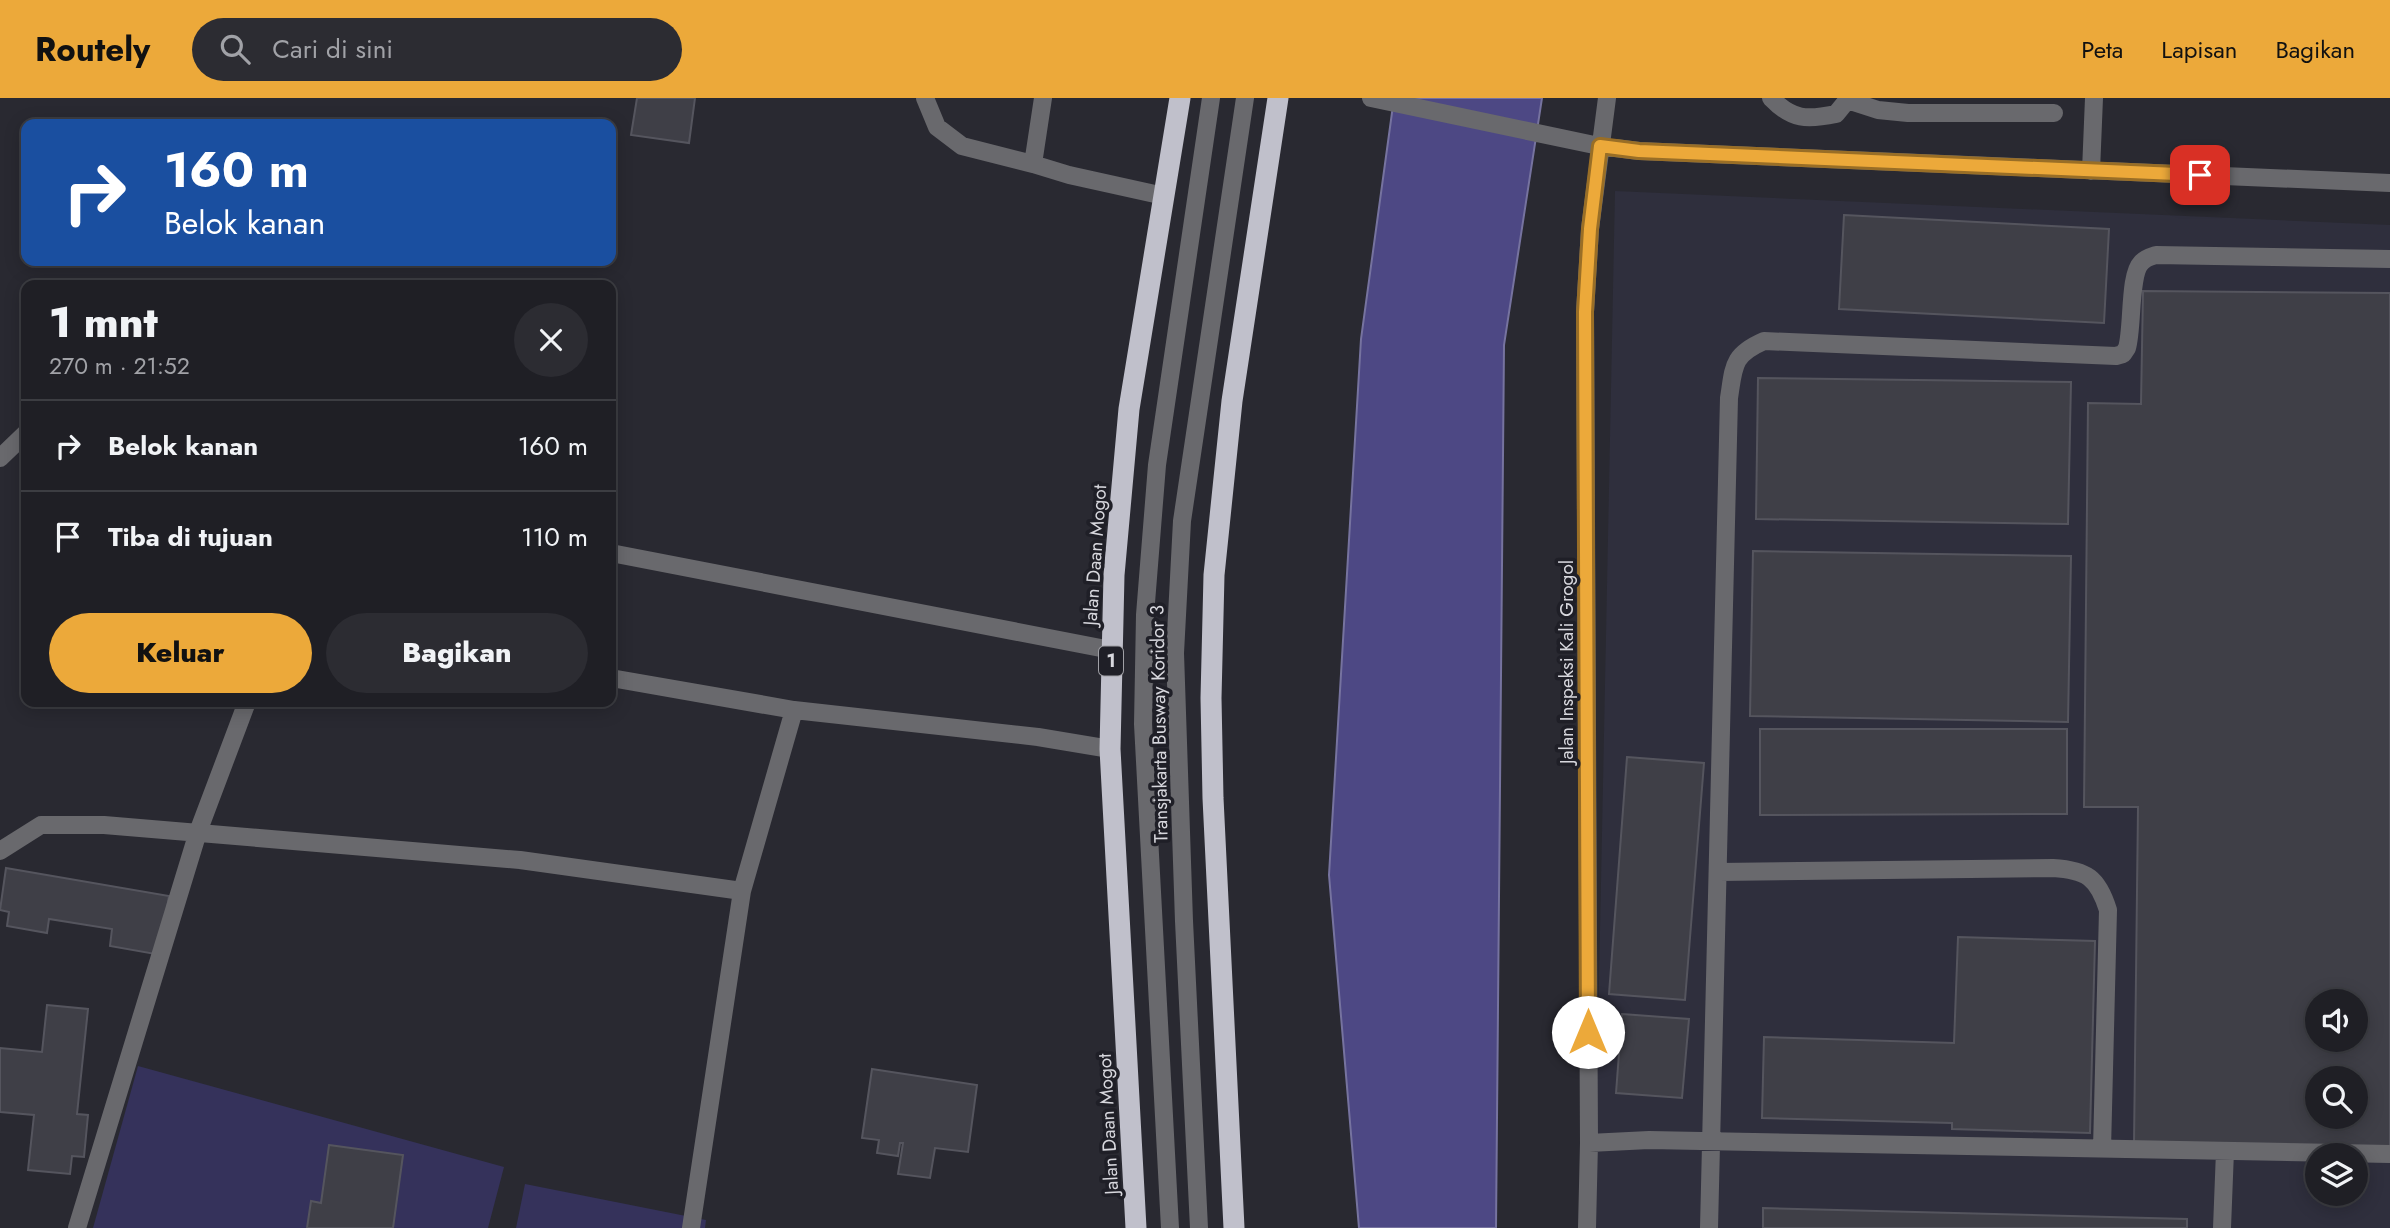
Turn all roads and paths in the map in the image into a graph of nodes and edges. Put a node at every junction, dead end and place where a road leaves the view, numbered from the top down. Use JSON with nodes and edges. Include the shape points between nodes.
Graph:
{"nodes":[{"id":1,"x":925,"y":98,"type":"edge"},
{"id":2,"x":1043,"y":98,"type":"edge"},
{"id":3,"x":1180,"y":98,"type":"edge"},
{"id":4,"x":1211,"y":98,"type":"edge"},
{"id":5,"x":1245,"y":98,"type":"edge"},
{"id":6,"x":1279,"y":98,"type":"edge"},
{"id":7,"x":1371,"y":98,"type":"edge"},
{"id":8,"x":1607,"y":98,"type":"edge"},
{"id":9,"x":1770,"y":98,"type":"edge"},
{"id":10,"x":2094,"y":98,"type":"edge"},
{"id":11,"x":1848,"y":99,"type":"edge"},
{"id":12,"x":2054,"y":113,"type":"dead end"},
{"id":13,"x":1600,"y":146,"type":"junction"},
{"id":14,"x":1033,"y":164,"type":"junction"},
{"id":15,"x":2091,"y":171,"type":"junction"},
{"id":16,"x":2390,"y":183,"type":"edge"},
{"id":17,"x":1164,"y":196,"type":"junction"},
{"id":18,"x":2390,"y":259,"type":"edge"},
{"id":19,"x":21,"y":438,"type":"edge"},
{"id":20,"x":0,"y":458,"type":"edge"},
{"id":21,"x":616,"y":554,"type":"edge"},
{"id":22,"x":1111,"y":650,"type":"junction"},
{"id":23,"x":616,"y":679,"type":"edge"},
{"id":24,"x":245,"y":707,"type":"edge"},
{"id":25,"x":794,"y":710,"type":"junction"},
{"id":26,"x":1110,"y":749,"type":"junction"},
{"id":27,"x":198,"y":832,"type":"junction"},
{"id":28,"x":0,"y":850,"type":"edge"},
{"id":29,"x":1719,"y":872,"type":"junction"},
{"id":30,"x":742,"y":891,"type":"junction"},
{"id":31,"x":1711,"y":1141,"type":"junction"},
{"id":32,"x":1589,"y":1143,"type":"junction"},
{"id":33,"x":2102,"y":1149,"type":"junction"},
{"id":34,"x":2225,"y":1151,"type":"junction"},
{"id":35,"x":2390,"y":1154,"type":"edge"},
{"id":36,"x":77,"y":1228,"type":"edge"},
{"id":37,"x":691,"y":1228,"type":"edge"},
{"id":38,"x":1136,"y":1228,"type":"edge"},
{"id":39,"x":1170,"y":1228,"type":"edge"},
{"id":40,"x":1199,"y":1228,"type":"edge"},
{"id":41,"x":1234,"y":1228,"type":"edge"},
{"id":42,"x":1587,"y":1228,"type":"edge"},
{"id":43,"x":1709,"y":1228,"type":"edge"},
{"id":44,"x":2222,"y":1228,"type":"edge"}],
"edges":[{"from":1,"to":14,"type":"street","via":[[937,127],[962,146]]},
{"from":2,"to":14,"type":"street"},
{"from":3,"to":17,"type":"highway","name":"Jalan Daan Mogot","number":"1"},
{"from":4,"to":39,"type":"street","name":"Transjakarta Busway Koridor 3","via":[[1157,465],[1145,615],[1143,724]]},
{"from":5,"to":40,"type":"street","name":"Transjakarta Busway Koridor 3","via":[[1182,521],[1175,653]]},
{"from":6,"to":41,"type":"highway","via":[[1232,401],[1214,575],[1213,798]]},
{"from":7,"to":13,"type":"street"},
{"from":8,"to":13,"type":"street","name":"Jalan Inspeksi Kali Grogol"},
{"from":9,"to":11,"type":"street","via":[[1781,109],[1805,119],[1836,114]]},
{"from":10,"to":15,"type":"street"},
{"from":11,"to":12,"type":"street","via":[[1878,110],[1908,113]]},
{"from":13,"to":15,"type":"street"},
{"from":13,"to":32,"type":"street","name":"Jalan Inspeksi Kali Grogol","via":[[1585,312]]},
{"from":14,"to":17,"type":"street"},
{"from":15,"to":16,"type":"street"},
{"from":17,"to":22,"type":"highway","name":"Jalan Daan Mogot","number":"1","via":[[1129,409]]},
{"from":18,"to":29,"type":"street","via":[[2148,257],[2136,274],[2127,348],[2116,356],[1764,341],[1744,349],[1733,370],[1729,398]]},
{"from":19,"to":20,"type":"street"},
{"from":21,"to":22,"type":"street"},
{"from":22,"to":26,"type":"highway","name":"Jalan Daan Mogot","number":"1"},
{"from":23,"to":25,"type":"street"},
{"from":24,"to":27,"type":"street"},
{"from":25,"to":26,"type":"street"},
{"from":25,"to":30,"type":"street"},
{"from":26,"to":38,"type":"highway","name":"Jalan Daan Mogot","number":"1"},
{"from":27,"to":28,"type":"street","via":[[41,825]]},
{"from":27,"to":30,"type":"street","via":[[520,860]]},
{"from":27,"to":36,"type":"street"},
{"from":29,"to":31,"type":"street"},
{"from":29,"to":33,"type":"street","via":[[2053,868],[2074,869],[2090,877],[2101,889],[2108,910]]},
{"from":30,"to":37,"type":"street"},
{"from":31,"to":32,"type":"street"},
{"from":31,"to":33,"type":"street"},
{"from":31,"to":43,"type":"street"},
{"from":32,"to":42,"type":"street","name":"Jalan Inspeksi Kali Grogol"},
{"from":33,"to":34,"type":"street"},
{"from":34,"to":35,"type":"street"},
{"from":34,"to":44,"type":"street"}]}
